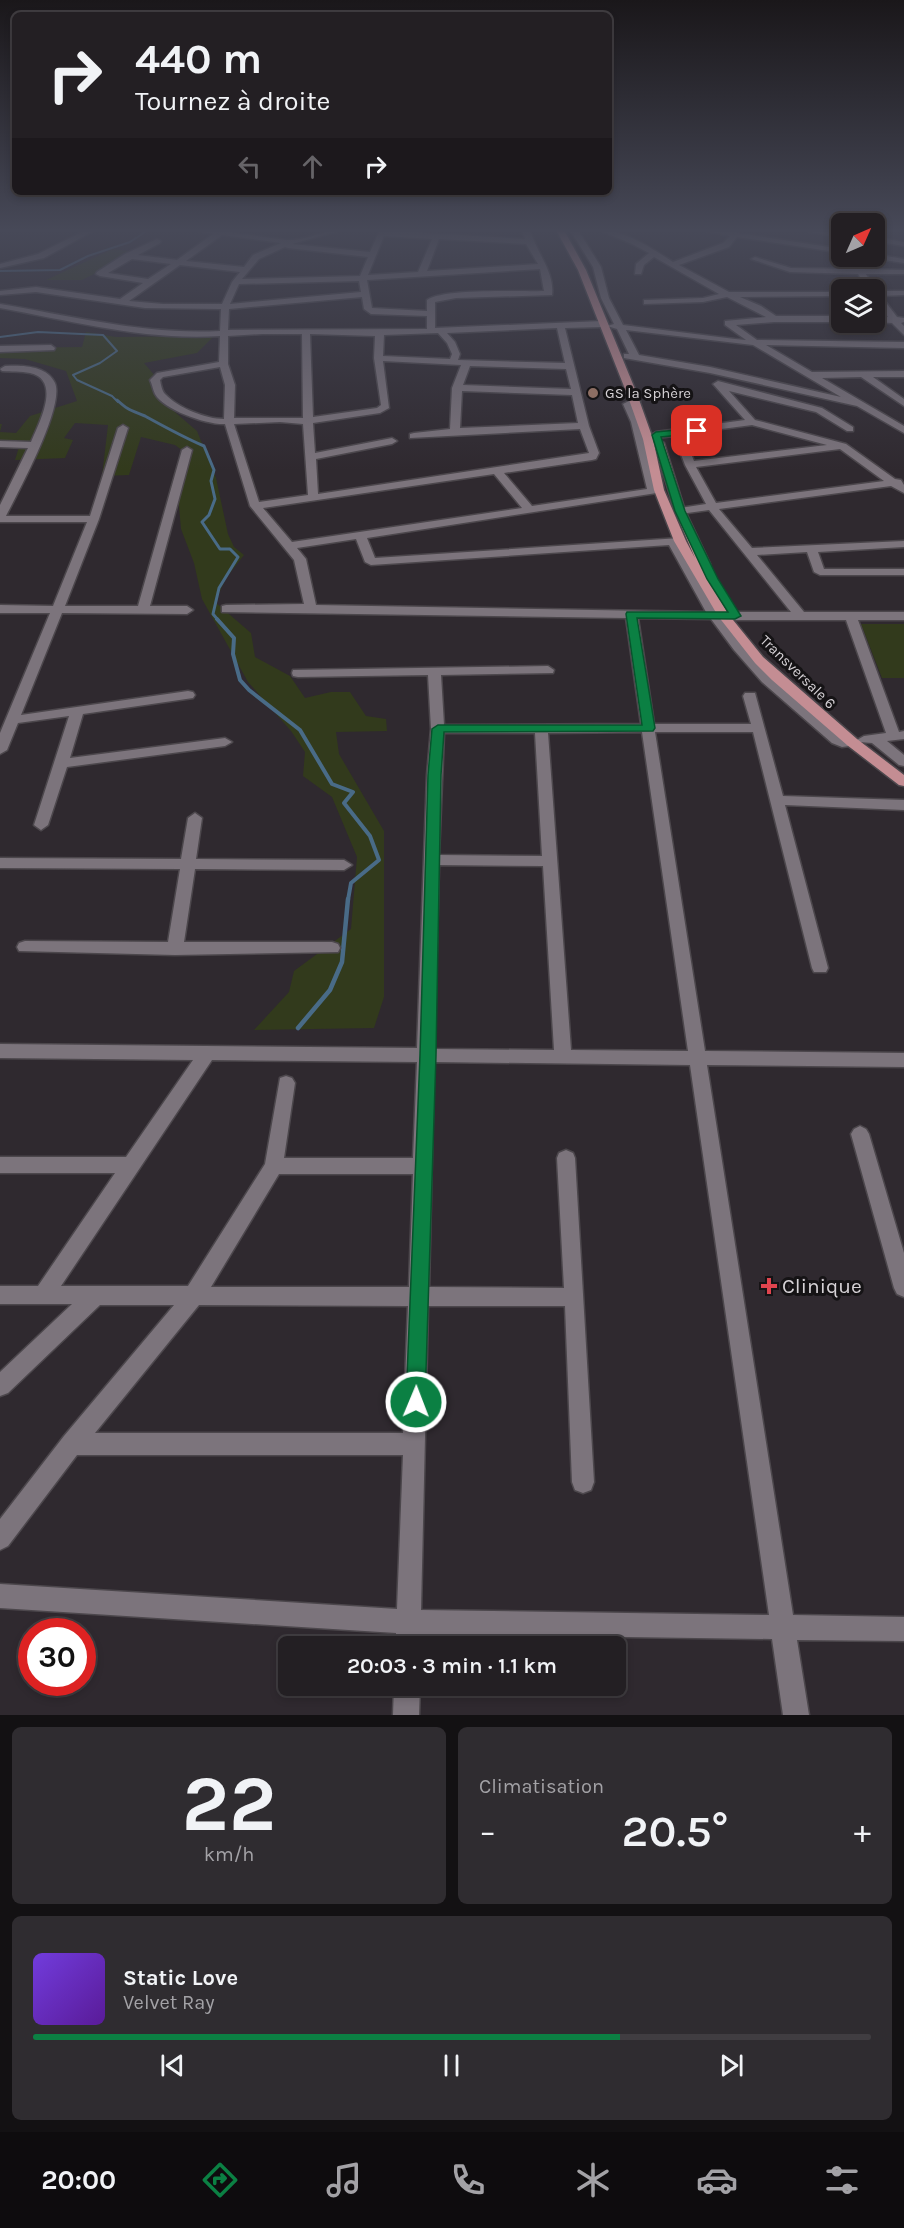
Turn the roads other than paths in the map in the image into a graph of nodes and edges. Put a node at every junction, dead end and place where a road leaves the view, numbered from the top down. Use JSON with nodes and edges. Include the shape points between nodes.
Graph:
{"nodes":[{"id":1,"x":24,"y":310,"type":"joint"},
{"id":2,"x":162,"y":310,"type":"edge"},
{"id":3,"x":225,"y":310,"type":"edge"},
{"id":4,"x":370,"y":310,"type":"edge"},
{"id":5,"x":432,"y":310,"type":"edge"},
{"id":6,"x":603,"y":310,"type":"edge"},
{"id":7,"x":606,"y":310,"type":"edge"},
{"id":8,"x":761,"y":310,"type":"edge"},
{"id":9,"x":432,"y":314,"type":"junction"},
{"id":10,"x":0,"y":316,"type":"edge"},
{"id":11,"x":774,"y":319,"type":"junction"},
{"id":12,"x":831,"y":319,"type":"edge"},
{"id":13,"x":900,"y":320,"type":"edge"},
{"id":14,"x":560,"y":325,"type":"junction"},
{"id":15,"x":611,"y":326,"type":"junction"},
{"id":16,"x":436,"y":330,"type":"junction"},
{"id":17,"x":904,"y":332,"type":"edge"},
{"id":18,"x":164,"y":333,"type":"junction"},
{"id":19,"x":224,"y":333,"type":"junction"},
{"id":20,"x":306,"y":333,"type":"junction"},
{"id":21,"x":380,"y":333,"type":"junction"},
{"id":22,"x":756,"y":343,"type":"junction"},
{"id":23,"x":904,"y":345,"type":"edge"},
{"id":24,"x":51,"y":348,"type":"dead end"},
{"id":25,"x":0,"y":350,"type":"edge"},
{"id":26,"x":378,"y":358,"type":"junction"},
{"id":27,"x":632,"y":358,"type":"junction"},
{"id":28,"x":453,"y":362,"type":"junction"},
{"id":29,"x":466,"y":363,"type":"junction"},
{"id":30,"x":223,"y":364,"type":"junction"},
{"id":31,"x":568,"y":366,"type":"junction"},
{"id":32,"x":3,"y":368,"type":"edge"},
{"id":33,"x":710,"y":370,"type":"junction"},
{"id":34,"x":862,"y":374,"type":"junction"},
{"id":35,"x":904,"y":374,"type":"edge"},
{"id":36,"x":810,"y":375,"type":"junction"},
{"id":37,"x":0,"y":380,"type":"edge"},
{"id":38,"x":720,"y":386,"type":"junction"},
{"id":39,"x":457,"y":388,"type":"junction"},
{"id":40,"x":575,"y":392,"type":"junction"},
{"id":41,"x":904,"y":403,"type":"edge"},
{"id":42,"x":859,"y":404,"type":"junction"},
{"id":43,"x":308,"y":421,"type":"junction"},
{"id":44,"x":228,"y":422,"type":"junction"},
{"id":45,"x":752,"y":422,"type":"junction"},
{"id":46,"x":584,"y":426,"type":"junction"},
{"id":47,"x":123,"y":428,"type":"dead end"},
{"id":48,"x":850,"y":429,"type":"dead end"},
{"id":49,"x":904,"y":430,"type":"edge"},
{"id":50,"x":454,"y":431,"type":"junction"},
{"id":51,"x":678,"y":434,"type":"junction"},
{"id":52,"x":414,"y":436,"type":"dead end"},
{"id":53,"x":648,"y":438,"type":"junction"},
{"id":54,"x":392,"y":441,"type":"dead end"},
{"id":55,"x":0,"y":444,"type":"edge"},
{"id":56,"x":34,"y":445,"type":"junction"},
{"id":57,"x":842,"y":446,"type":"junction"},
{"id":58,"x":187,"y":450,"type":"dead end"},
{"id":59,"x":311,"y":457,"type":"junction"},
{"id":60,"x":690,"y":465,"type":"junction"},
{"id":61,"x":496,"y":470,"type":"junction"},
{"id":62,"x":899,"y":481,"type":"edge"},
{"id":63,"x":656,"y":490,"type":"junction"},
{"id":64,"x":904,"y":490,"type":"edge"},
{"id":65,"x":313,"y":496,"type":"junction"},
{"id":66,"x":255,"y":506,"type":"junction"},
{"id":67,"x":528,"y":508,"type":"junction"},
{"id":68,"x":713,"y":508,"type":"junction"},
{"id":69,"x":680,"y":511,"type":"junction"},
{"id":70,"x":0,"y":517,"type":"edge"},
{"id":71,"x":94,"y":519,"type":"junction"},
{"id":72,"x":360,"y":534,"type":"junction"},
{"id":73,"x":677,"y":541,"type":"junction"},
{"id":74,"x":904,"y":544,"type":"edge"},
{"id":75,"x":289,"y":546,"type":"junction"},
{"id":76,"x":812,"y":549,"type":"junction"},
{"id":77,"x":747,"y":552,"type":"junction"},
{"id":78,"x":904,"y":572,"type":"edge"},
{"id":79,"x":311,"y":608,"type":"junction"},
{"id":80,"x":0,"y":609,"type":"edge"},
{"id":81,"x":59,"y":609,"type":"junction"},
{"id":82,"x":226,"y":609,"type":"dead end"},
{"id":83,"x":143,"y":610,"type":"junction"},
{"id":84,"x":187,"y":610,"type":"dead end"},
{"id":85,"x":631,"y":614,"type":"junction"},
{"id":86,"x":800,"y":614,"type":"junction"},
{"id":87,"x":850,"y":615,"type":"junction"},
{"id":88,"x":725,"y":616,"type":"junction"},
{"id":89,"x":904,"y":616,"type":"edge"},
{"id":90,"x":548,"y":670,"type":"dead end"},
{"id":91,"x":434,"y":671,"type":"junction"},
{"id":92,"x":298,"y":674,"type":"dead end"},
{"id":93,"x":188,"y":695,"type":"dead end"},
{"id":94,"x":750,"y":696,"type":"dead end"},
{"id":95,"x":78,"y":710,"type":"junction"},
{"id":96,"x":13,"y":720,"type":"junction"},
{"id":97,"x":648,"y":728,"type":"junction"},
{"id":98,"x":758,"y":728,"type":"junction"},
{"id":99,"x":438,"y":729,"type":"junction"},
{"id":100,"x":541,"y":729,"type":"junction"},
{"id":101,"x":899,"y":735,"type":"edge"},
{"id":102,"x":863,"y":740,"type":"junction"},
{"id":103,"x":225,"y":742,"type":"dead end"},
{"id":104,"x":0,"y":750,"type":"edge"},
{"id":105,"x":904,"y":762,"type":"edge"},
{"id":106,"x":61,"y":763,"type":"junction"},
{"id":107,"x":904,"y":771,"type":"edge"},
{"id":108,"x":904,"y":782,"type":"edge"},
{"id":109,"x":777,"y":800,"type":"junction"},
{"id":110,"x":904,"y":805,"type":"edge"},
{"id":111,"x":195,"y":818,"type":"dead end"},
{"id":112,"x":41,"y":825,"type":"dead end"},
{"id":113,"x":433,"y":860,"type":"junction"},
{"id":114,"x":549,"y":861,"type":"junction"},
{"id":115,"x":0,"y":863,"type":"edge"},
{"id":116,"x":187,"y":866,"type":"junction"},
{"id":117,"x":344,"y":866,"type":"dead end"},
{"id":118,"x":25,"y":947,"type":"dead end"},
{"id":119,"x":175,"y":948,"type":"junction"},
{"id":120,"x":332,"y":948,"type":"dead end"},
{"id":121,"x":820,"y":968,"type":"dead end"},
{"id":122,"x":0,"y":1052,"type":"edge"},
{"id":123,"x":207,"y":1053,"type":"junction"},
{"id":124,"x":428,"y":1055,"type":"junction"},
{"id":125,"x":563,"y":1057,"type":"junction"},
{"id":126,"x":699,"y":1058,"type":"junction"},
{"id":127,"x":904,"y":1060,"type":"edge"},
{"id":128,"x":286,"y":1083,"type":"dead end"},
{"id":129,"x":860,"y":1134,"type":"dead end"},
{"id":130,"x":566,"y":1158,"type":"dead end"},
{"id":131,"x":0,"y":1165,"type":"edge"},
{"id":132,"x":130,"y":1165,"type":"junction"},
{"id":133,"x":274,"y":1166,"type":"junction"},
{"id":134,"x":423,"y":1166,"type":"junction"},
{"id":135,"x":904,"y":1288,"type":"edge"},
{"id":136,"x":0,"y":1295,"type":"edge"},
{"id":137,"x":43,"y":1295,"type":"junction"},
{"id":138,"x":95,"y":1296,"type":"junction"},
{"id":139,"x":194,"y":1297,"type":"junction"},
{"id":140,"x":575,"y":1297,"type":"junction"},
{"id":141,"x":418,"y":1298,"type":"junction"},
{"id":142,"x":0,"y":1386,"type":"edge"},
{"id":143,"x":72,"y":1444,"type":"junction"},
{"id":144,"x":415,"y":1444,"type":"junction"},
{"id":145,"x":583,"y":1482,"type":"dead end"},
{"id":146,"x":0,"y":1538,"type":"edge"},
{"id":147,"x":0,"y":1596,"type":"edge"},
{"id":148,"x":409,"y":1622,"type":"junction"},
{"id":149,"x":783,"y":1627,"type":"junction"},
{"id":150,"x":904,"y":1629,"type":"edge"},
{"id":151,"x":408,"y":1636,"type":"edge"},
{"id":152,"x":407,"y":1696,"type":"edge"},
{"id":153,"x":406,"y":1715,"type":"edge"},
{"id":154,"x":796,"y":1715,"type":"edge"}],
"edges":[{"from":1,"to":10,"type":"street"},
{"from":1,"to":18,"type":"street"},
{"from":2,"to":18,"type":"street","via":[[168,319]]},
{"from":3,"to":19,"type":"street"},
{"from":4,"to":9,"type":"street"},
{"from":5,"to":9,"type":"street"},
{"from":6,"to":15,"type":"main road","name":"Transversale 6"},
{"from":7,"to":15,"type":"main road","name":"Transversale 6"},
{"from":8,"to":11,"type":"street"},
{"from":9,"to":16,"type":"street"},
{"from":11,"to":12,"type":"street"},
{"from":11,"to":22,"type":"street","via":[[728,323]]},
{"from":13,"to":17,"type":"street"},
{"from":14,"to":15,"type":"street"},
{"from":14,"to":16,"type":"street"},
{"from":14,"to":31,"type":"street"},
{"from":15,"to":22,"type":"street"},
{"from":15,"to":27,"type":"main road","name":"Transversale 6"},
{"from":15,"to":53,"type":"main road","name":"Transversale 6"},
{"from":16,"to":21,"type":"street"},
{"from":16,"to":28,"type":"street","via":[[451,342],[456,354]]},
{"from":18,"to":19,"type":"street"},
{"from":19,"to":20,"type":"street"},
{"from":19,"to":30,"type":"street"},
{"from":20,"to":21,"type":"street"},
{"from":20,"to":43,"type":"street"},
{"from":21,"to":26,"type":"street"},
{"from":22,"to":23,"type":"street"},
{"from":22,"to":36,"type":"street"},
{"from":24,"to":25,"type":"street"},
{"from":26,"to":28,"type":"street"},
{"from":26,"to":43,"type":"street","via":[[386,406]]},
{"from":27,"to":33,"type":"street"},
{"from":27,"to":53,"type":"main road","name":"Transversale 6","via":[[643,394]]},
{"from":28,"to":29,"type":"street"},
{"from":29,"to":31,"type":"street"},
{"from":29,"to":39,"type":"street"},
{"from":30,"to":44,"type":"street","via":[[230,385]]},
{"from":30,"to":44,"type":"street","via":[[167,373],[155,380],[160,395],[174,406],[212,422]]},
{"from":31,"to":40,"type":"street"},
{"from":32,"to":37,"type":"street"},
{"from":32,"to":56,"type":"street","via":[[35,371],[52,385],[51,403]]},
{"from":33,"to":38,"type":"street"},
{"from":33,"to":42,"type":"street"},
{"from":34,"to":35,"type":"street"},
{"from":34,"to":36,"type":"street"},
{"from":34,"to":41,"type":"street"},
{"from":36,"to":42,"type":"street"},
{"from":38,"to":45,"type":"street"},
{"from":38,"to":48,"type":"street","via":[[819,410]]},
{"from":39,"to":40,"type":"street"},
{"from":39,"to":50,"type":"street"},
{"from":40,"to":46,"type":"street"},
{"from":42,"to":49,"type":"street"},
{"from":43,"to":44,"type":"street"},
{"from":43,"to":59,"type":"street"},
{"from":44,"to":66,"type":"street"},
{"from":45,"to":51,"type":"street"},
{"from":45,"to":57,"type":"street"},
{"from":46,"to":50,"type":"street"},
{"from":46,"to":61,"type":"street","via":[[594,453],[591,457]]},
{"from":47,"to":71,"type":"street"},
{"from":50,"to":52,"type":"street"},
{"from":51,"to":53,"type":"street"},
{"from":51,"to":60,"type":"street"},
{"from":53,"to":63,"type":"main road","name":"Transversale 6"},
{"from":53,"to":69,"type":"main road","name":"Transversale 6"},
{"from":54,"to":59,"type":"street"},
{"from":55,"to":56,"type":"street"},
{"from":56,"to":70,"type":"street"},
{"from":57,"to":60,"type":"street"},
{"from":57,"to":62,"type":"street"},
{"from":58,"to":83,"type":"street"},
{"from":59,"to":65,"type":"street"},
{"from":60,"to":68,"type":"street"},
{"from":61,"to":65,"type":"street"},
{"from":61,"to":67,"type":"street"},
{"from":62,"to":64,"type":"street"},
{"from":62,"to":68,"type":"street"},
{"from":63,"to":67,"type":"street"},
{"from":63,"to":73,"type":"main road","name":"Transversale 6"},
{"from":65,"to":66,"type":"street"},
{"from":66,"to":75,"type":"street"},
{"from":67,"to":72,"type":"street"},
{"from":68,"to":69,"type":"street"},
{"from":68,"to":77,"type":"street"},
{"from":69,"to":88,"type":"main road","name":"Transversale 6"},
{"from":70,"to":71,"type":"street"},
{"from":71,"to":81,"type":"street"},
{"from":72,"to":73,"type":"street","via":[[371,562]]},
{"from":72,"to":75,"type":"street"},
{"from":73,"to":88,"type":"street","via":[[691,581]]},
{"from":74,"to":76,"type":"street"},
{"from":75,"to":79,"type":"street","via":[[300,559]]},
{"from":76,"to":77,"type":"street"},
{"from":76,"to":78,"type":"street","via":[[820,572]]},
{"from":77,"to":86,"type":"street"},
{"from":79,"to":82,"type":"street"},
{"from":79,"to":85,"type":"street"},
{"from":80,"to":81,"type":"street"},
{"from":81,"to":83,"type":"street"},
{"from":81,"to":96,"type":"street"},
{"from":83,"to":84,"type":"street"},
{"from":85,"to":88,"type":"street"},
{"from":85,"to":97,"type":"street"},
{"from":86,"to":87,"type":"street"},
{"from":86,"to":88,"type":"street"},
{"from":87,"to":89,"type":"street"},
{"from":87,"to":101,"type":"street"},
{"from":88,"to":102,"type":"main road","name":"Transversale 6"},
{"from":88,"to":102,"type":"street","via":[[773,679],[837,740]]},
{"from":90,"to":91,"type":"street"},
{"from":91,"to":92,"type":"street"},
{"from":91,"to":99,"type":"street"},
{"from":93,"to":95,"type":"street"},
{"from":94,"to":98,"type":"street"},
{"from":95,"to":96,"type":"street"},
{"from":95,"to":106,"type":"street"},
{"from":96,"to":104,"type":"street"},
{"from":97,"to":98,"type":"street"},
{"from":97,"to":100,"type":"street"},
{"from":97,"to":126,"type":"street"},
{"from":98,"to":109,"type":"street"},
{"from":99,"to":100,"type":"street"},
{"from":99,"to":113,"type":"street"},
{"from":100,"to":114,"type":"street"},
{"from":101,"to":102,"type":"street"},
{"from":102,"to":105,"type":"street"},
{"from":102,"to":107,"type":"main road","name":"Transversale 6"},
{"from":102,"to":108,"type":"main road","name":"Transversale 6"},
{"from":103,"to":106,"type":"street"},
{"from":106,"to":112,"type":"street"},
{"from":109,"to":110,"type":"street"},
{"from":109,"to":121,"type":"street"},
{"from":111,"to":116,"type":"street"},
{"from":113,"to":114,"type":"street"},
{"from":113,"to":124,"type":"street"},
{"from":114,"to":125,"type":"street"},
{"from":115,"to":116,"type":"street"},
{"from":116,"to":117,"type":"street"},
{"from":116,"to":119,"type":"street"},
{"from":118,"to":119,"type":"street"},
{"from":119,"to":120,"type":"street"},
{"from":122,"to":123,"type":"street"},
{"from":123,"to":124,"type":"street"},
{"from":123,"to":132,"type":"street"},
{"from":124,"to":125,"type":"street"},
{"from":124,"to":134,"type":"street"},
{"from":125,"to":126,"type":"street"},
{"from":126,"to":127,"type":"street"},
{"from":126,"to":149,"type":"street"},
{"from":128,"to":133,"type":"street"},
{"from":129,"to":135,"type":"street"},
{"from":130,"to":140,"type":"street"},
{"from":131,"to":132,"type":"street"},
{"from":132,"to":137,"type":"street"},
{"from":133,"to":134,"type":"street"},
{"from":133,"to":139,"type":"street"},
{"from":134,"to":141,"type":"street"},
{"from":136,"to":137,"type":"street"},
{"from":137,"to":138,"type":"street"},
{"from":138,"to":139,"type":"street"},
{"from":138,"to":142,"type":"street"},
{"from":139,"to":141,"type":"street"},
{"from":139,"to":143,"type":"street"},
{"from":140,"to":141,"type":"street"},
{"from":140,"to":145,"type":"street"},
{"from":141,"to":144,"type":"street"},
{"from":143,"to":144,"type":"street"},
{"from":143,"to":146,"type":"street"},
{"from":144,"to":148,"type":"street"},
{"from":147,"to":148,"type":"street"},
{"from":148,"to":149,"type":"street"},
{"from":148,"to":151,"type":"street"},
{"from":149,"to":150,"type":"street"},
{"from":149,"to":154,"type":"street"},
{"from":152,"to":153,"type":"street"}]}
